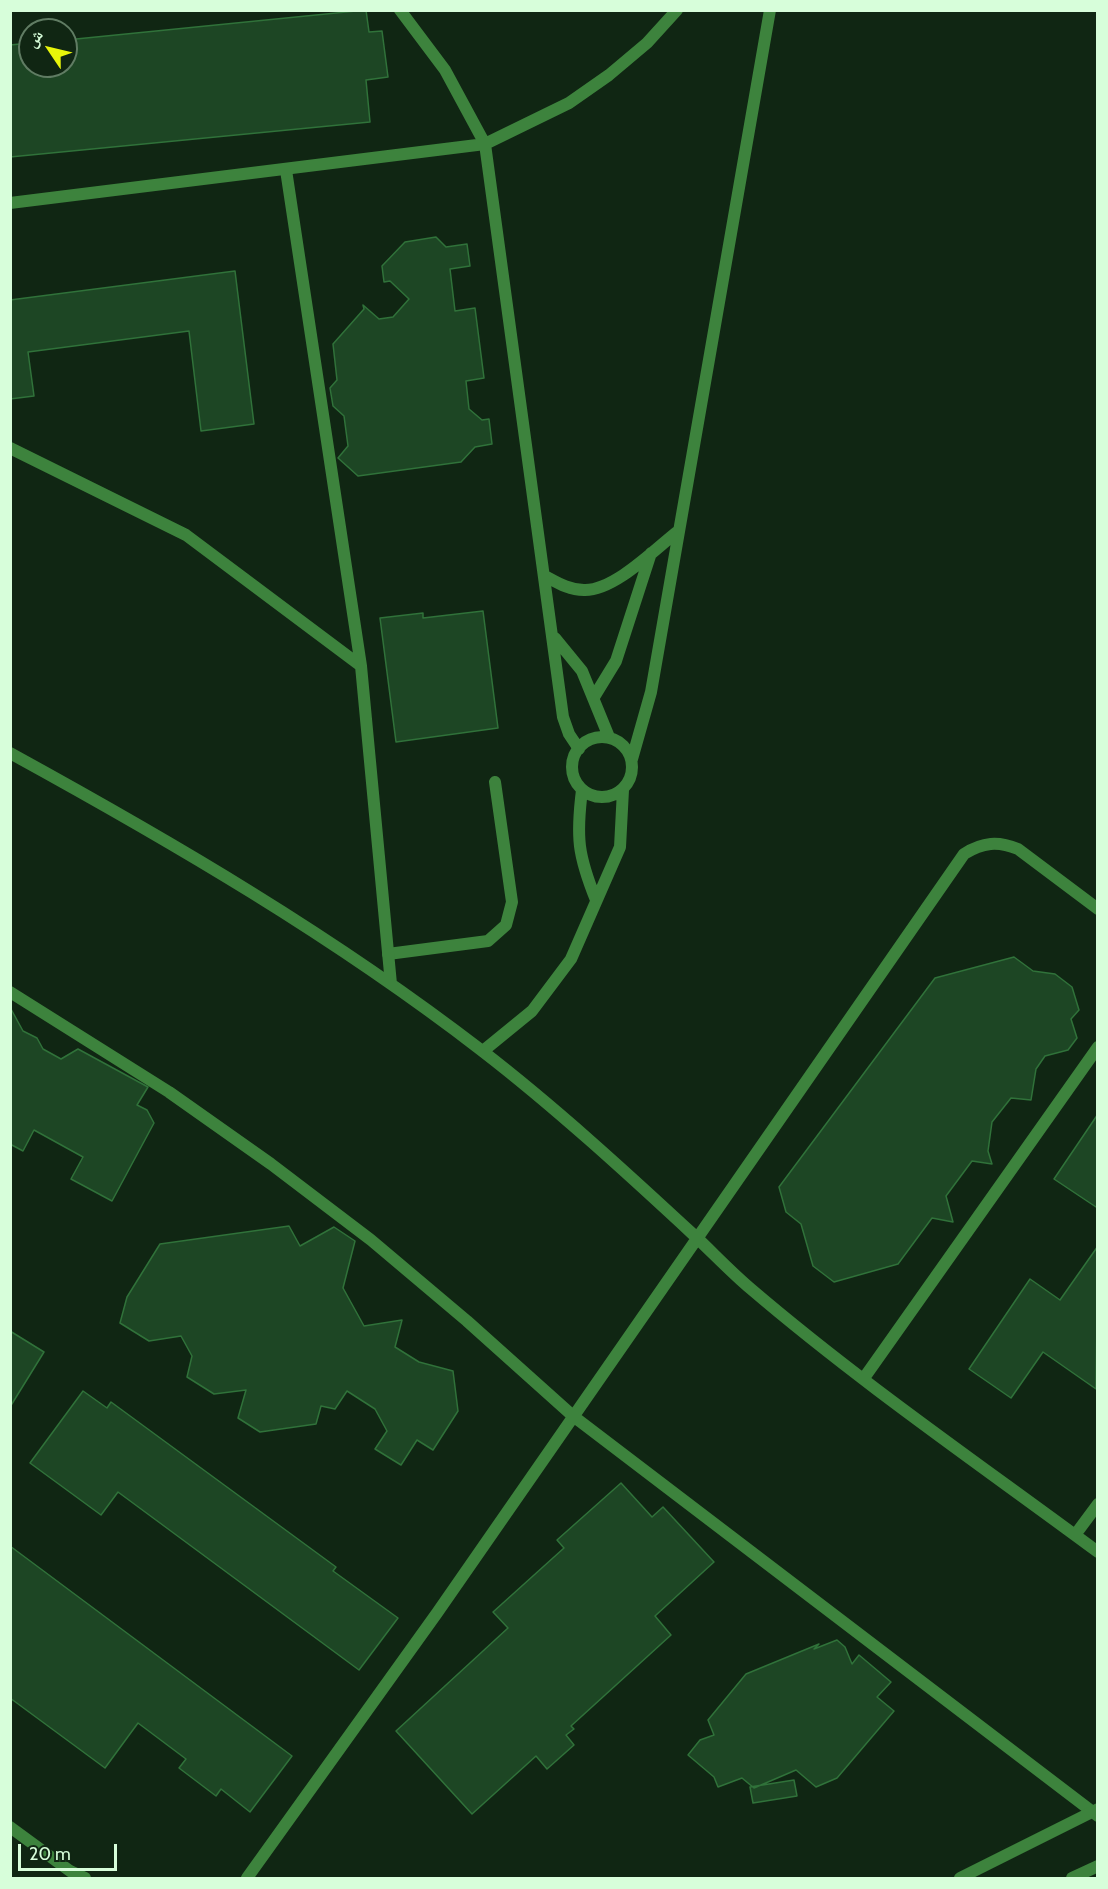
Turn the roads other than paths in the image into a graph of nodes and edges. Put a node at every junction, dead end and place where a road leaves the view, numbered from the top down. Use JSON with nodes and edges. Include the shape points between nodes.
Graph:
{"nodes":[{"id":1,"x":400,"y":10,"type":"edge"},
{"id":2,"x":677,"y":10,"type":"edge"},
{"id":3,"x":770,"y":10,"type":"edge"},
{"id":4,"x":485,"y":144,"type":"junction"},
{"id":5,"x":286,"y":170,"type":"junction"},
{"id":6,"x":10,"y":202,"type":"edge"},
{"id":7,"x":10,"y":448,"type":"edge"},
{"id":8,"x":677,"y":532,"type":"junction"},
{"id":9,"x":651,"y":553,"type":"junction"},
{"id":10,"x":545,"y":576,"type":"junction"},
{"id":11,"x":555,"y":638,"type":"junction"},
{"id":12,"x":361,"y":666,"type":"junction"},
{"id":13,"x":594,"y":697,"type":"junction"},
{"id":14,"x":609,"y":738,"type":"junction"},
{"id":15,"x":579,"y":748,"type":"junction"},
{"id":16,"x":10,"y":753,"type":"edge"},
{"id":17,"x":632,"y":759,"type":"junction"},
{"id":18,"x":495,"y":782,"type":"dead end"},
{"id":19,"x":582,"y":790,"type":"junction"},
{"id":20,"x":622,"y":790,"type":"junction"},
{"id":21,"x":596,"y":900,"type":"junction"},
{"id":22,"x":1098,"y":909,"type":"edge"},
{"id":23,"x":388,"y":954,"type":"junction"},
{"id":24,"x":391,"y":984,"type":"junction"},
{"id":25,"x":10,"y":992,"type":"edge"},
{"id":26,"x":1098,"y":1047,"type":"edge"},
{"id":27,"x":483,"y":1051,"type":"junction"},
{"id":28,"x":697,"y":1238,"type":"junction"},
{"id":29,"x":864,"y":1378,"type":"junction"},
{"id":30,"x":573,"y":1416,"type":"junction"},
{"id":31,"x":1098,"y":1504,"type":"edge"},
{"id":32,"x":1075,"y":1535,"type":"junction"},
{"id":33,"x":1098,"y":1552,"type":"edge"},
{"id":34,"x":1096,"y":1812,"type":"edge"},
{"id":35,"x":10,"y":1827,"type":"edge"},
{"id":36,"x":1098,"y":1866,"type":"edge"},
{"id":37,"x":85,"y":1878,"type":"edge"},
{"id":38,"x":247,"y":1878,"type":"edge"},
{"id":39,"x":960,"y":1878,"type":"edge"},
{"id":40,"x":1072,"y":1878,"type":"edge"}],
"edges":[{"from":1,"to":4,"type":"street","via":[[445,70]]},
{"from":2,"to":4,"type":"street","via":[[647,43],[569,103]]},
{"from":3,"to":8,"type":"street"},
{"from":4,"to":5,"type":"street"},
{"from":4,"to":10,"type":"street"},
{"from":5,"to":6,"type":"street"},
{"from":5,"to":12,"type":"street"},
{"from":7,"to":12,"type":"street","via":[[186,535]]},
{"from":8,"to":9,"type":"street"},
{"from":8,"to":17,"type":"street","via":[[651,692]]},
{"from":9,"to":10,"type":"street","via":[[604,587],[585,591],[566,588]]},
{"from":9,"to":13,"type":"street","via":[[616,661]]},
{"from":10,"to":11,"type":"street"},
{"from":11,"to":13,"type":"street","via":[[577,662]]},
{"from":11,"to":15,"type":"street","via":[[565,726]]},
{"from":12,"to":23,"type":"street"},
{"from":13,"to":14,"type":"street"},
{"from":14,"to":15,"type":"street","via":[[597,737]]},
{"from":14,"to":17,"type":"street","via":[[627,749]]},
{"from":15,"to":19,"type":"street","via":[[573,770]]},
{"from":16,"to":24,"type":"street","via":[[238,882]]},
{"from":17,"to":20,"type":"street","via":[[629,781]]},
{"from":18,"to":23,"type":"street","via":[[512,902],[506,925],[488,941]]},
{"from":19,"to":20,"type":"street","via":[[602,797]]},
{"from":19,"to":21,"type":"street","via":[[578,846]]},
{"from":20,"to":21,"type":"street","via":[[620,847]]},
{"from":21,"to":27,"type":"street","via":[[570,959],[552,986],[532,1011]]},
{"from":22,"to":28,"type":"street","via":[[1018,849],[1005,844],[984,845],[964,854]]},
{"from":23,"to":24,"type":"street"},
{"from":24,"to":27,"type":"street"},
{"from":25,"to":30,"type":"street","via":[[169,1092],[271,1164],[380,1248]]},
{"from":26,"to":29,"type":"street"},
{"from":27,"to":28,"type":"street"},
{"from":28,"to":29,"type":"street","via":[[749,1287]]},
{"from":28,"to":30,"type":"street"},
{"from":29,"to":32,"type":"street"},
{"from":30,"to":34,"type":"street"},
{"from":30,"to":38,"type":"street"},
{"from":31,"to":32,"type":"street"},
{"from":32,"to":33,"type":"street"},
{"from":34,"to":39,"type":"street"},
{"from":35,"to":37,"type":"street"},
{"from":36,"to":40,"type":"street"}]}
